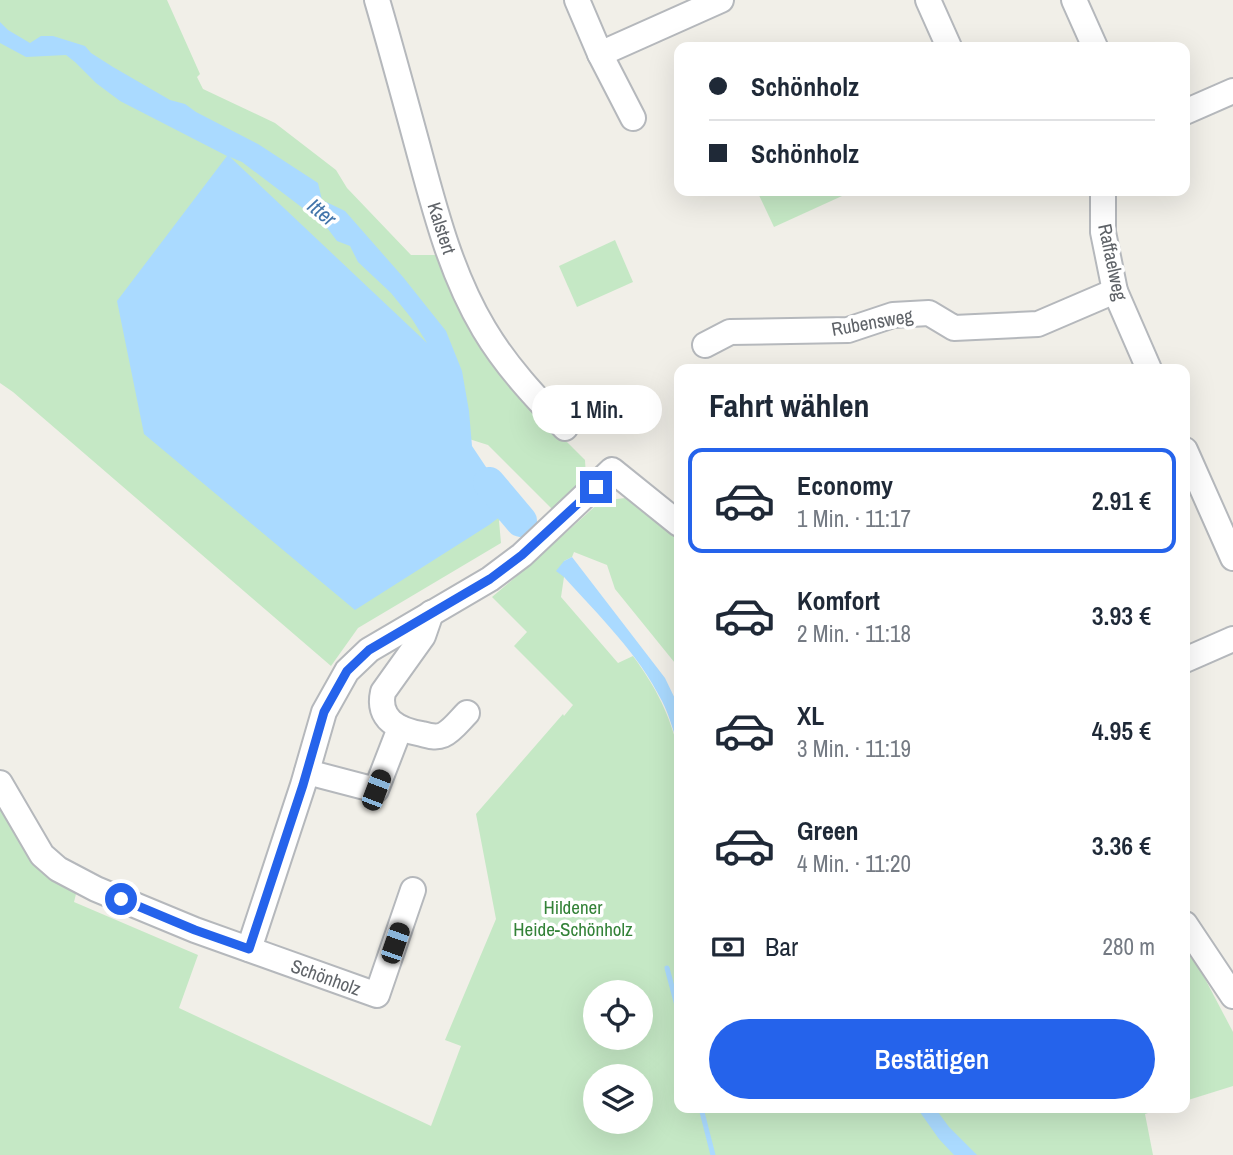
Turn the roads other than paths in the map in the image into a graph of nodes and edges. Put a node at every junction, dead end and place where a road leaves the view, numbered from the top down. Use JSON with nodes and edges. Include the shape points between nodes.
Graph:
{"nodes":[{"id":1,"x":377,"y":0,"type":"edge"},
{"id":2,"x":577,"y":0,"type":"edge"},
{"id":3,"x":721,"y":0,"type":"edge"},
{"id":4,"x":928,"y":0,"type":"edge"},
{"id":5,"x":1074,"y":0,"type":"edge"},
{"id":6,"x":947,"y":42,"type":"edge"},
{"id":7,"x":1093,"y":42,"type":"edge"},
{"id":8,"x":600,"y":54,"type":"junction"},
{"id":9,"x":1233,"y":91,"type":"edge"},
{"id":10,"x":1190,"y":110,"type":"edge"},
{"id":11,"x":633,"y":118,"type":"dead end"},
{"id":12,"x":1103,"y":196,"type":"edge"},
{"id":13,"x":1115,"y":291,"type":"junction"},
{"id":14,"x":705,"y":345,"type":"dead end"},
{"id":15,"x":1147,"y":364,"type":"edge"},
{"id":16,"x":565,"y":428,"type":"dead end"},
{"id":17,"x":1190,"y":461,"type":"edge"},
{"id":18,"x":674,"y":520,"type":"edge"},
{"id":19,"x":1233,"y":558,"type":"edge"},
{"id":20,"x":431,"y":613,"type":"junction"},
{"id":21,"x":1233,"y":639,"type":"edge"},
{"id":22,"x":1190,"y":658,"type":"edge"},
{"id":23,"x":467,"y":713,"type":"dead end"},
{"id":24,"x":400,"y":728,"type":"junction"},
{"id":25,"x":307,"y":772,"type":"junction"},
{"id":26,"x":0,"y":783,"type":"edge"},
{"id":27,"x":412,"y":890,"type":"dead end"},
{"id":28,"x":1190,"y":932,"type":"edge"},
{"id":29,"x":249,"y":949,"type":"junction"},
{"id":30,"x":1233,"y":996,"type":"edge"}],
"edges":[{"from":1,"to":16,"type":"street","name":"Kalstert","via":[[456,272],[503,358]]},
{"from":2,"to":8,"type":"street"},
{"from":3,"to":8,"type":"street"},
{"from":4,"to":6,"type":"street"},
{"from":5,"to":7,"type":"street"},
{"from":8,"to":11,"type":"street"},
{"from":9,"to":10,"type":"street"},
{"from":12,"to":13,"type":"street","name":"Raffaelweg","via":[[1103,232]]},
{"from":13,"to":14,"type":"street","name":"Rubensweg","via":[[1038,324],[954,328],[929,313],[892,314],[848,330],[730,332]]},
{"from":13,"to":15,"type":"street","name":"Raffaelweg"},
{"from":17,"to":19,"type":"street"},
{"from":18,"to":20,"type":"street","via":[[612,470],[522,555]]},
{"from":20,"to":24,"type":"street","via":[[423,636],[383,692],[386,716]]},
{"from":20,"to":25,"type":"street","via":[[369,650],[347,671],[324,712]]},
{"from":21,"to":22,"type":"street"},
{"from":23,"to":24,"type":"street","via":[[439,737]]},
{"from":24,"to":25,"type":"street","via":[[376,790]]},
{"from":25,"to":29,"type":"street"},
{"from":26,"to":29,"type":"street","name":"Schönholz","via":[[42,855],[58,869]]},
{"from":27,"to":29,"type":"street","name":"Schönholz","via":[[377,995]]},
{"from":28,"to":30,"type":"street"}]}
